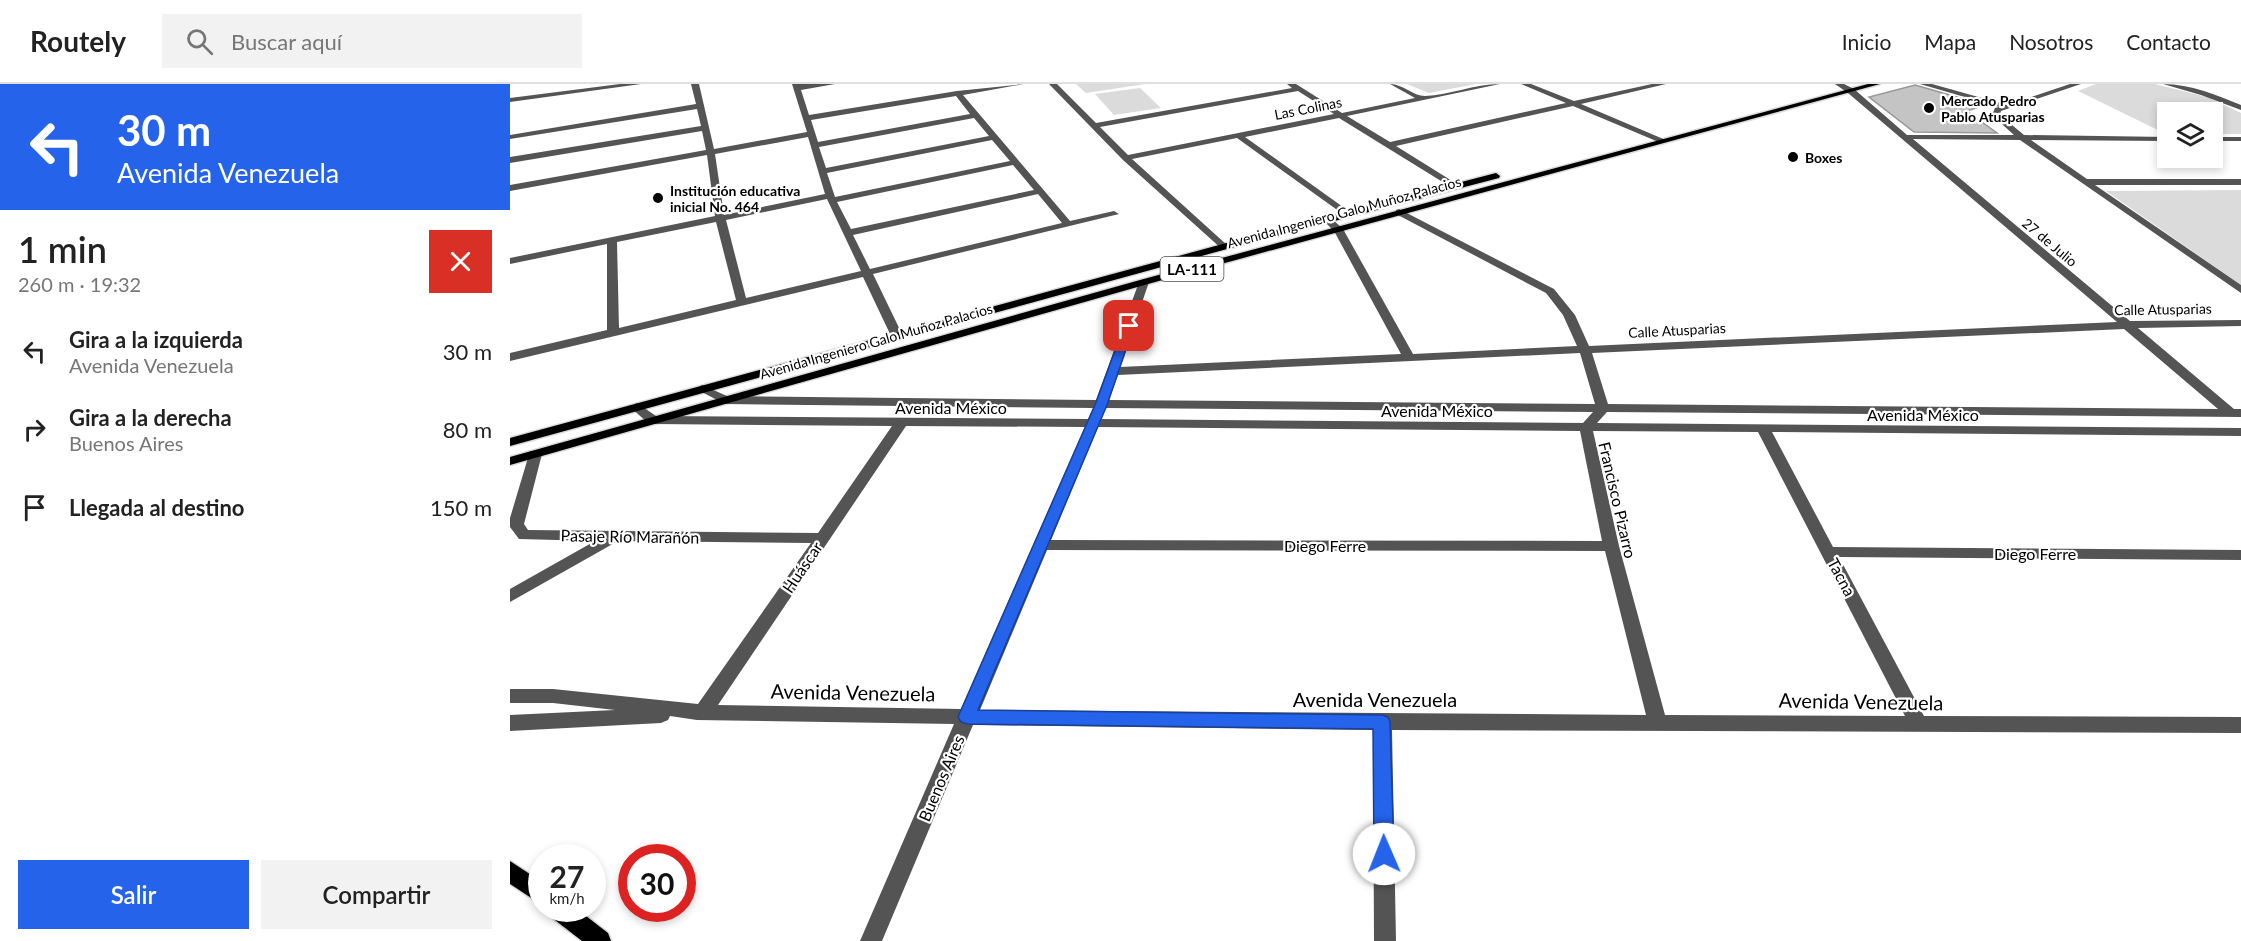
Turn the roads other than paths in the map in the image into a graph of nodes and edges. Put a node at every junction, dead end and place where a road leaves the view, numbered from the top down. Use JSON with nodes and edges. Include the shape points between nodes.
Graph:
{"nodes":[{"id":1,"x":589,"y":84,"type":"edge"},
{"id":2,"x":637,"y":84,"type":"edge"},
{"id":3,"x":695,"y":84,"type":"edge"},
{"id":4,"x":831,"y":84,"type":"edge"},
{"id":5,"x":1020,"y":84,"type":"edge"},
{"id":6,"x":1053,"y":84,"type":"edge"},
{"id":7,"x":1394,"y":84,"type":"edge"},
{"id":8,"x":1496,"y":84,"type":"edge"},
{"id":9,"x":1526,"y":84,"type":"edge"},
{"id":10,"x":1662,"y":84,"type":"edge"},
{"id":11,"x":1840,"y":84,"type":"edge"},
{"id":12,"x":1876,"y":84,"type":"edge"},
{"id":13,"x":1924,"y":84,"type":"edge"},
{"id":14,"x":2077,"y":84,"type":"edge"},
{"id":15,"x":2167,"y":84,"type":"edge"},
{"id":16,"x":796,"y":86,"type":"edge"},
{"id":17,"x":1295,"y":87,"type":"edge"},
{"id":18,"x":1851,"y":91,"type":"junction"},
{"id":19,"x":957,"y":93,"type":"junction"},
{"id":20,"x":510,"y":94,"type":"edge"},
{"id":21,"x":1422,"y":99,"type":"junction"},
{"id":22,"x":510,"y":100,"type":"edge"},
{"id":23,"x":1577,"y":105,"type":"junction"},
{"id":24,"x":700,"y":106,"type":"junction"},
{"id":25,"x":2007,"y":107,"type":"junction"},
{"id":26,"x":2241,"y":108,"type":"edge"},
{"id":27,"x":976,"y":115,"type":"junction"},
{"id":28,"x":1339,"y":115,"type":"junction"},
{"id":29,"x":806,"y":118,"type":"junction"},
{"id":30,"x":1095,"y":126,"type":"junction"},
{"id":31,"x":704,"y":128,"type":"junction"},
{"id":32,"x":1238,"y":135,"type":"junction"},
{"id":33,"x":1651,"y":136,"type":"junction"},
{"id":34,"x":510,"y":137,"type":"edge"},
{"id":35,"x":996,"y":137,"type":"junction"},
{"id":36,"x":1905,"y":137,"type":"junction"},
{"id":37,"x":2022,"y":138,"type":"junction"},
{"id":38,"x":2157,"y":138,"type":"edge"},
{"id":39,"x":813,"y":139,"type":"junction"},
{"id":40,"x":2223,"y":139,"type":"edge"},
{"id":41,"x":2241,"y":139,"type":"edge"},
{"id":42,"x":1664,"y":141,"type":"junction"},
{"id":43,"x":1389,"y":145,"type":"junction"},
{"id":44,"x":711,"y":152,"type":"junction"},
{"id":45,"x":1125,"y":158,"type":"junction"},
{"id":46,"x":510,"y":160,"type":"edge"},
{"id":47,"x":1017,"y":162,"type":"junction"},
{"id":48,"x":823,"y":171,"type":"junction"},
{"id":49,"x":2086,"y":182,"type":"junction"},
{"id":50,"x":2241,"y":182,"type":"edge"},
{"id":51,"x":1454,"y":186,"type":"junction"},
{"id":52,"x":511,"y":191,"type":"edge"},
{"id":53,"x":1041,"y":191,"type":"junction"},
{"id":54,"x":831,"y":198,"type":"junction"},
{"id":55,"x":1399,"y":212,"type":"junction"},
{"id":56,"x":1113,"y":214,"type":"dead end"},
{"id":57,"x":1347,"y":214,"type":"junction"},
{"id":58,"x":720,"y":217,"type":"junction"},
{"id":59,"x":1327,"y":219,"type":"junction"},
{"id":60,"x":1068,"y":225,"type":"junction"},
{"id":61,"x":1338,"y":229,"type":"junction"},
{"id":62,"x":848,"y":233,"type":"junction"},
{"id":63,"x":612,"y":240,"type":"junction"},
{"id":64,"x":1223,"y":247,"type":"junction"},
{"id":65,"x":510,"y":261,"type":"edge"},
{"id":66,"x":866,"y":272,"type":"junction"},
{"id":67,"x":1144,"y":282,"type":"junction"},
{"id":68,"x":2241,"y":290,"type":"edge"},
{"id":69,"x":742,"y":302,"type":"junction"},
{"id":70,"x":2241,"y":323,"type":"edge"},
{"id":71,"x":2126,"y":324,"type":"junction"},
{"id":72,"x":613,"y":333,"type":"junction"},
{"id":73,"x":897,"y":336,"type":"junction"},
{"id":74,"x":1583,"y":349,"type":"junction"},
{"id":75,"x":510,"y":357,"type":"edge"},
{"id":76,"x":1409,"y":357,"type":"junction"},
{"id":77,"x":1114,"y":371,"type":"junction"},
{"id":78,"x":702,"y":389,"type":"junction"},
{"id":79,"x":725,"y":400,"type":"junction"},
{"id":80,"x":1101,"y":405,"type":"junction"},
{"id":81,"x":637,"y":407,"type":"junction"},
{"id":82,"x":1604,"y":408,"type":"junction"},
{"id":83,"x":2238,"y":416,"type":"edge"},
{"id":84,"x":653,"y":420,"type":"junction"},
{"id":85,"x":901,"y":423,"type":"junction"},
{"id":86,"x":1092,"y":424,"type":"junction"},
{"id":87,"x":1586,"y":428,"type":"junction"},
{"id":88,"x":1764,"y":430,"type":"junction"},
{"id":89,"x":2241,"y":432,"type":"edge"},
{"id":90,"x":510,"y":442,"type":"edge"},
{"id":91,"x":535,"y":454,"type":"junction"},
{"id":92,"x":510,"y":461,"type":"edge"},
{"id":93,"x":615,"y":536,"type":"junction"},
{"id":94,"x":822,"y":538,"type":"junction"},
{"id":95,"x":1039,"y":545,"type":"junction"},
{"id":96,"x":1611,"y":546,"type":"junction"},
{"id":97,"x":1829,"y":552,"type":"junction"},
{"id":98,"x":2241,"y":555,"type":"edge"},
{"id":99,"x":510,"y":596,"type":"edge"},
{"id":100,"x":510,"y":696,"type":"edge"},
{"id":101,"x":703,"y":712,"type":"junction"},
{"id":102,"x":967,"y":717,"type":"junction"},
{"id":103,"x":1382,"y":722,"type":"junction"},
{"id":104,"x":1657,"y":722,"type":"junction"},
{"id":105,"x":510,"y":723,"type":"edge"},
{"id":106,"x":1919,"y":724,"type":"junction"},
{"id":107,"x":2241,"y":725,"type":"edge"},
{"id":108,"x":510,"y":871,"type":"edge"},
{"id":109,"x":528,"y":885,"type":"edge"},
{"id":110,"x":576,"y":922,"type":"edge"},
{"id":111,"x":600,"y":941,"type":"edge"},
{"id":112,"x":871,"y":941,"type":"edge"},
{"id":113,"x":1385,"y":941,"type":"edge"}],
"edges":[{"from":1,"to":20,"type":"street"},
{"from":2,"to":22,"type":"street"},
{"from":3,"to":24,"type":"street"},
{"from":4,"to":16,"type":"street"},
{"from":5,"to":19,"type":"street"},
{"from":6,"to":30,"type":"street"},
{"from":7,"to":21,"type":"street"},
{"from":8,"to":21,"type":"street","name":"Las Colinas"},
{"from":9,"to":23,"type":"street"},
{"from":10,"to":23,"type":"street"},
{"from":11,"to":18,"type":"street","name":"27 de Julio"},
{"from":11,"to":33,"type":"main road","name":"Avenida Ingeniero Galo Muñoz Palacios","number":"LA-111"},
{"from":12,"to":18,"type":"main road","name":"Avenida Ingeniero Galo Muñoz Palacios","number":"LA-111"},
{"from":13,"to":25,"type":"street"},
{"from":14,"to":25,"type":"street"},
{"from":15,"to":26,"type":"street"},
{"from":16,"to":29,"type":"street"},
{"from":17,"to":28,"type":"street"},
{"from":17,"to":30,"type":"street"},
{"from":18,"to":36,"type":"street","name":"27 de Julio"},
{"from":18,"to":42,"type":"main road","name":"Avenida Ingeniero Galo Muñoz Palacios","number":"LA-111"},
{"from":19,"to":27,"type":"street"},
{"from":19,"to":29,"type":"street"},
{"from":21,"to":28,"type":"street","name":"Las Colinas"},
{"from":23,"to":33,"type":"street"},
{"from":23,"to":43,"type":"street"},
{"from":24,"to":31,"type":"street"},
{"from":24,"to":34,"type":"street"},
{"from":25,"to":37,"type":"street","via":[[1996,115]]},
{"from":27,"to":35,"type":"street"},
{"from":27,"to":39,"type":"street"},
{"from":28,"to":32,"type":"street","name":"Las Colinas"},
{"from":28,"to":43,"type":"street"},
{"from":29,"to":39,"type":"street"},
{"from":30,"to":45,"type":"street"},
{"from":31,"to":44,"type":"street"},
{"from":31,"to":46,"type":"street"},
{"from":32,"to":45,"type":"street","name":"Las Colinas"},
{"from":32,"to":57,"type":"street"},
{"from":33,"to":42,"type":"street"},
{"from":33,"to":51,"type":"main road","name":"Avenida Ingeniero Galo Muñoz Palacios","number":"LA-111"},
{"from":35,"to":47,"type":"street"},
{"from":35,"to":48,"type":"street"},
{"from":36,"to":37,"type":"street"},
{"from":36,"to":71,"type":"street","name":"27 de Julio"},
{"from":37,"to":38,"type":"street"},
{"from":37,"to":49,"type":"street"},
{"from":39,"to":44,"type":"street"},
{"from":39,"to":48,"type":"street"},
{"from":40,"to":41,"type":"street"},
{"from":42,"to":55,"type":"main road","name":"Avenida Ingeniero Galo Muñoz Palacios","number":"LA-111"},
{"from":43,"to":51,"type":"street"},
{"from":44,"to":52,"type":"street"},
{"from":44,"to":58,"type":"street"},
{"from":45,"to":64,"type":"street"},
{"from":47,"to":53,"type":"street"},
{"from":47,"to":54,"type":"street"},
{"from":48,"to":54,"type":"street"},
{"from":49,"to":50,"type":"street"},
{"from":49,"to":68,"type":"street"},
{"from":51,"to":57,"type":"main road","name":"Avenida Ingeniero Galo Muñoz Palacios","number":"LA-111"},
{"from":53,"to":60,"type":"street"},
{"from":53,"to":62,"type":"street"},
{"from":54,"to":58,"type":"street"},
{"from":54,"to":62,"type":"street"},
{"from":55,"to":61,"type":"main road","name":"Avenida Ingeniero Galo Muñoz Palacios","number":"LA-111"},
{"from":55,"to":74,"type":"street","via":[[1550,291],[1562,301]]},
{"from":56,"to":60,"type":"street"},
{"from":57,"to":59,"type":"main road","name":"Avenida Ingeniero Galo Muñoz Palacios","number":"LA-111"},
{"from":58,"to":63,"type":"street"},
{"from":58,"to":69,"type":"street"},
{"from":59,"to":61,"type":"street"},
{"from":59,"to":64,"type":"main road","name":"Avenida Ingeniero Galo Muñoz Palacios","number":"LA-111"},
{"from":60,"to":66,"type":"street"},
{"from":61,"to":67,"type":"main road","name":"Avenida Ingeniero Galo Muñoz Palacios","number":"LA-111"},
{"from":61,"to":76,"type":"street"},
{"from":62,"to":66,"type":"street"},
{"from":63,"to":65,"type":"street"},
{"from":63,"to":72,"type":"street"},
{"from":64,"to":73,"type":"main road","name":"Avenida Ingeniero Galo Muñoz Palacios","number":"LA-111"},
{"from":66,"to":69,"type":"street"},
{"from":66,"to":73,"type":"street"},
{"from":67,"to":77,"type":"street","name":"Buenos Aires"},
{"from":67,"to":79,"type":"main road","name":"Avenida Ingeniero Galo Muñoz Palacios","number":"LA-111"},
{"from":69,"to":72,"type":"street"},
{"from":70,"to":71,"type":"street","name":"Calle Atusparias"},
{"from":71,"to":74,"type":"street","name":"Calle Atusparias"},
{"from":71,"to":83,"type":"street","name":"27 de Julio"},
{"from":72,"to":75,"type":"street"},
{"from":73,"to":78,"type":"main road","name":"Avenida Ingeniero Galo Muñoz Palacios","number":"LA-111"},
{"from":74,"to":76,"type":"street","name":"Calle Atusparias"},
{"from":74,"to":82,"type":"street"},
{"from":76,"to":77,"type":"street","name":"Calle Atusparias"},
{"from":77,"to":80,"type":"street","name":"Buenos Aires"},
{"from":78,"to":79,"type":"street","name":"Avenida México"},
{"from":78,"to":81,"type":"main road","name":"Avenida Ingeniero Galo Muñoz Palacios","number":"LA-111"},
{"from":79,"to":80,"type":"street","name":"Avenida México"},
{"from":79,"to":84,"type":"main road","name":"Avenida Ingeniero Galo Muñoz Palacios","number":"LA-111"},
{"from":80,"to":82,"type":"street","name":"Avenida México"},
{"from":80,"to":86,"type":"street","name":"Buenos Aires"},
{"from":81,"to":84,"type":"street"},
{"from":81,"to":90,"type":"main road","name":"Avenida Ingeniero Galo Muñoz Palacios","number":"LA-111"},
{"from":82,"to":83,"type":"street","name":"Avenida México"},
{"from":82,"to":87,"type":"street","name":"Francisco Pizarro"},
{"from":84,"to":85,"type":"street","name":"Avenida México"},
{"from":84,"to":91,"type":"main road","name":"Avenida Ingeniero Galo Muñoz Palacios","number":"LA-111"},
{"from":85,"to":86,"type":"street","name":"Avenida México"},
{"from":85,"to":94,"type":"street","name":"Huáscar"},
{"from":86,"to":87,"type":"street","name":"Avenida México"},
{"from":86,"to":95,"type":"street","name":"Buenos Aires"},
{"from":87,"to":88,"type":"street","name":"Avenida México"},
{"from":87,"to":96,"type":"street","name":"Francisco Pizarro"},
{"from":88,"to":89,"type":"street","name":"Avenida México"},
{"from":88,"to":97,"type":"street","name":"Tacna"},
{"from":91,"to":92,"type":"main road","name":"Avenida Ingeniero Galo Muñoz Palacios","number":"LA-111"},
{"from":91,"to":93,"type":"street","name":"Pasaje Río Marañón","via":[[516,524],[524,535]]},
{"from":93,"to":94,"type":"street","name":"Pasaje Río Marañón"},
{"from":93,"to":99,"type":"street"},
{"from":94,"to":101,"type":"street","name":"Huáscar"},
{"from":95,"to":96,"type":"street","name":"Diego Ferre"},
{"from":95,"to":102,"type":"street","name":"Buenos Aires"},
{"from":96,"to":104,"type":"street","name":"Francisco Pizarro"},
{"from":97,"to":98,"type":"street","name":"Diego Ferre"},
{"from":97,"to":106,"type":"street","name":"Tacna"},
{"from":100,"to":101,"type":"street","name":"Avenida Venezuela","via":[[553,696]]},
{"from":101,"to":102,"type":"street","name":"Avenida Venezuela"},
{"from":101,"to":105,"type":"street"},
{"from":102,"to":103,"type":"street","name":"Avenida Venezuela"},
{"from":102,"to":112,"type":"street","name":"Buenos Aires"},
{"from":103,"to":104,"type":"street","name":"Avenida Venezuela"},
{"from":103,"to":113,"type":"street"},
{"from":104,"to":106,"type":"street","name":"Avenida Venezuela"},
{"from":106,"to":107,"type":"street","name":"Avenida Venezuela"},
{"from":108,"to":109,"type":"main road"},
{"from":110,"to":111,"type":"main road"}]}
